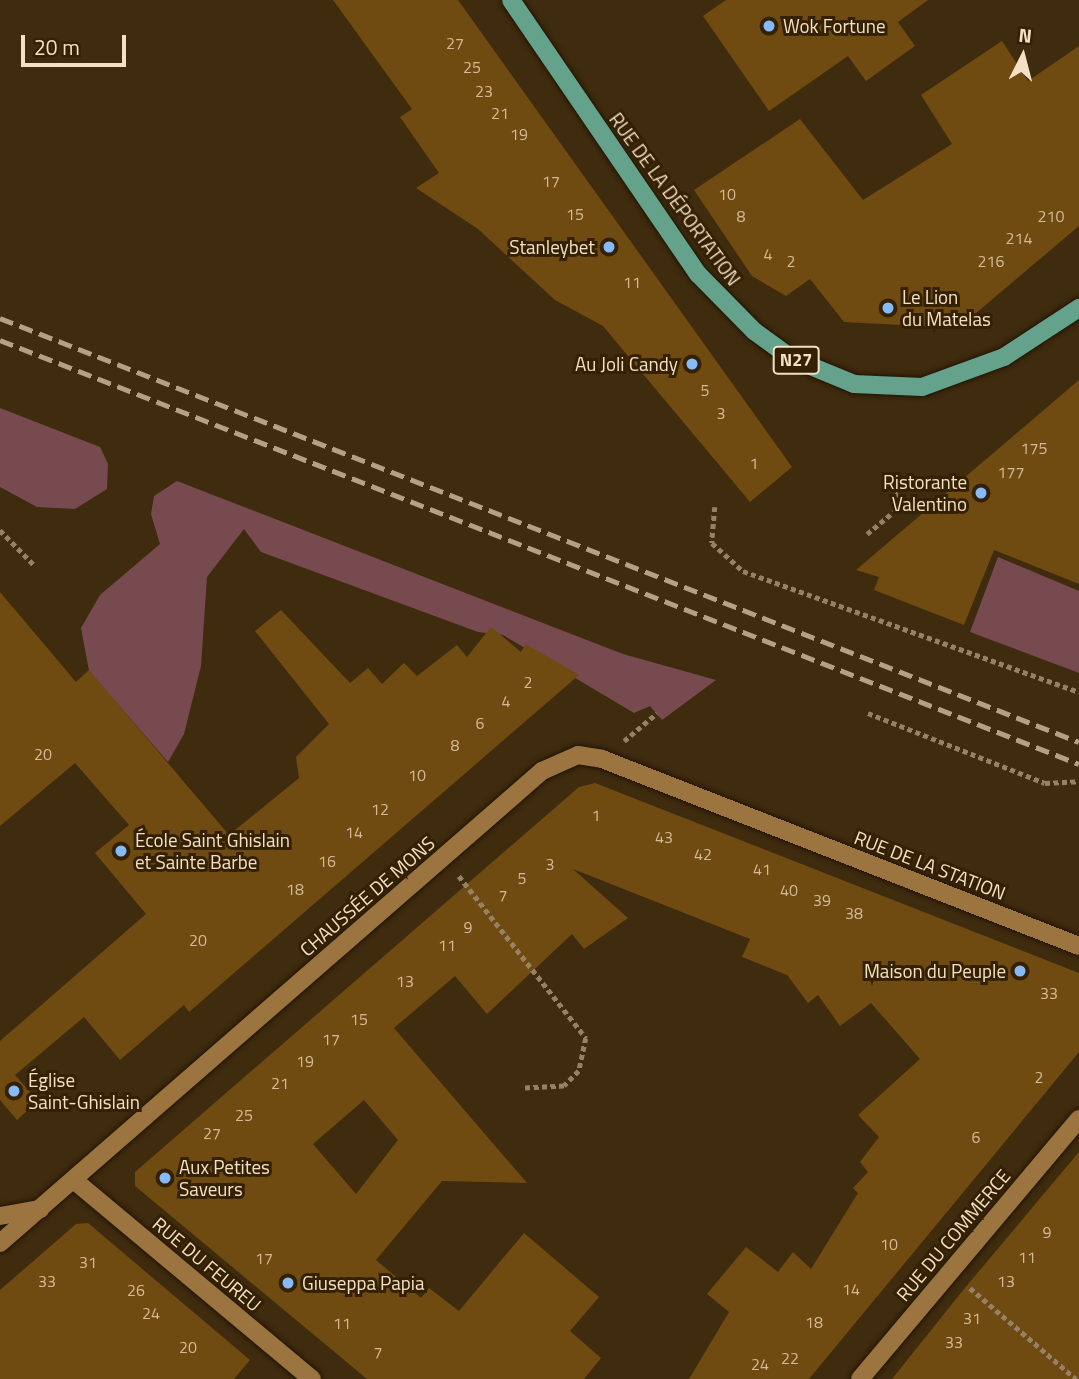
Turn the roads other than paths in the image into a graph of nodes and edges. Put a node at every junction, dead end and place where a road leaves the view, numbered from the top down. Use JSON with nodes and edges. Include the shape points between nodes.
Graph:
{"nodes":[{"id":1,"x":511,"y":0,"type":"edge"},
{"id":2,"x":1079,"y":308,"type":"edge"},
{"id":3,"x":765,"y":823,"type":"joint"},
{"id":4,"x":1079,"y":946,"type":"edge"},
{"id":5,"x":1079,"y":1119,"type":"edge"},
{"id":6,"x":75,"y":1181,"type":"junction"},
{"id":7,"x":40,"y":1209,"type":"junction"},
{"id":8,"x":0,"y":1216,"type":"edge"},
{"id":9,"x":0,"y":1243,"type":"edge"},
{"id":10,"x":312,"y":1379,"type":"edge"},
{"id":11,"x":860,"y":1379,"type":"edge"}],
"edges":[{"from":1,"to":2,"type":"main road","name":"RUE DE LA DÉPORTATION","number":"N27","via":[[698,274],[754,331],[821,373],[865,385],[922,387],[1004,357]]},
{"from":3,"to":4,"type":"street","name":"RUE DE LA STATION"},
{"from":3,"to":6,"type":"street","name":"CHAUSSÉE DE MONS","via":[[578,755],[542,771]]},
{"from":5,"to":11,"type":"street","name":"RUE DU COMMERCE"},
{"from":6,"to":7,"type":"street","name":"CHAUSSÉE DE MONS"},
{"from":6,"to":10,"type":"street","name":"RUE DU FEUREU"},
{"from":7,"to":8,"type":"street","name":"CHAUSSÉE DE MONS"},
{"from":7,"to":9,"type":"street","name":"CHAUSSÉE DE MONS"}]}
